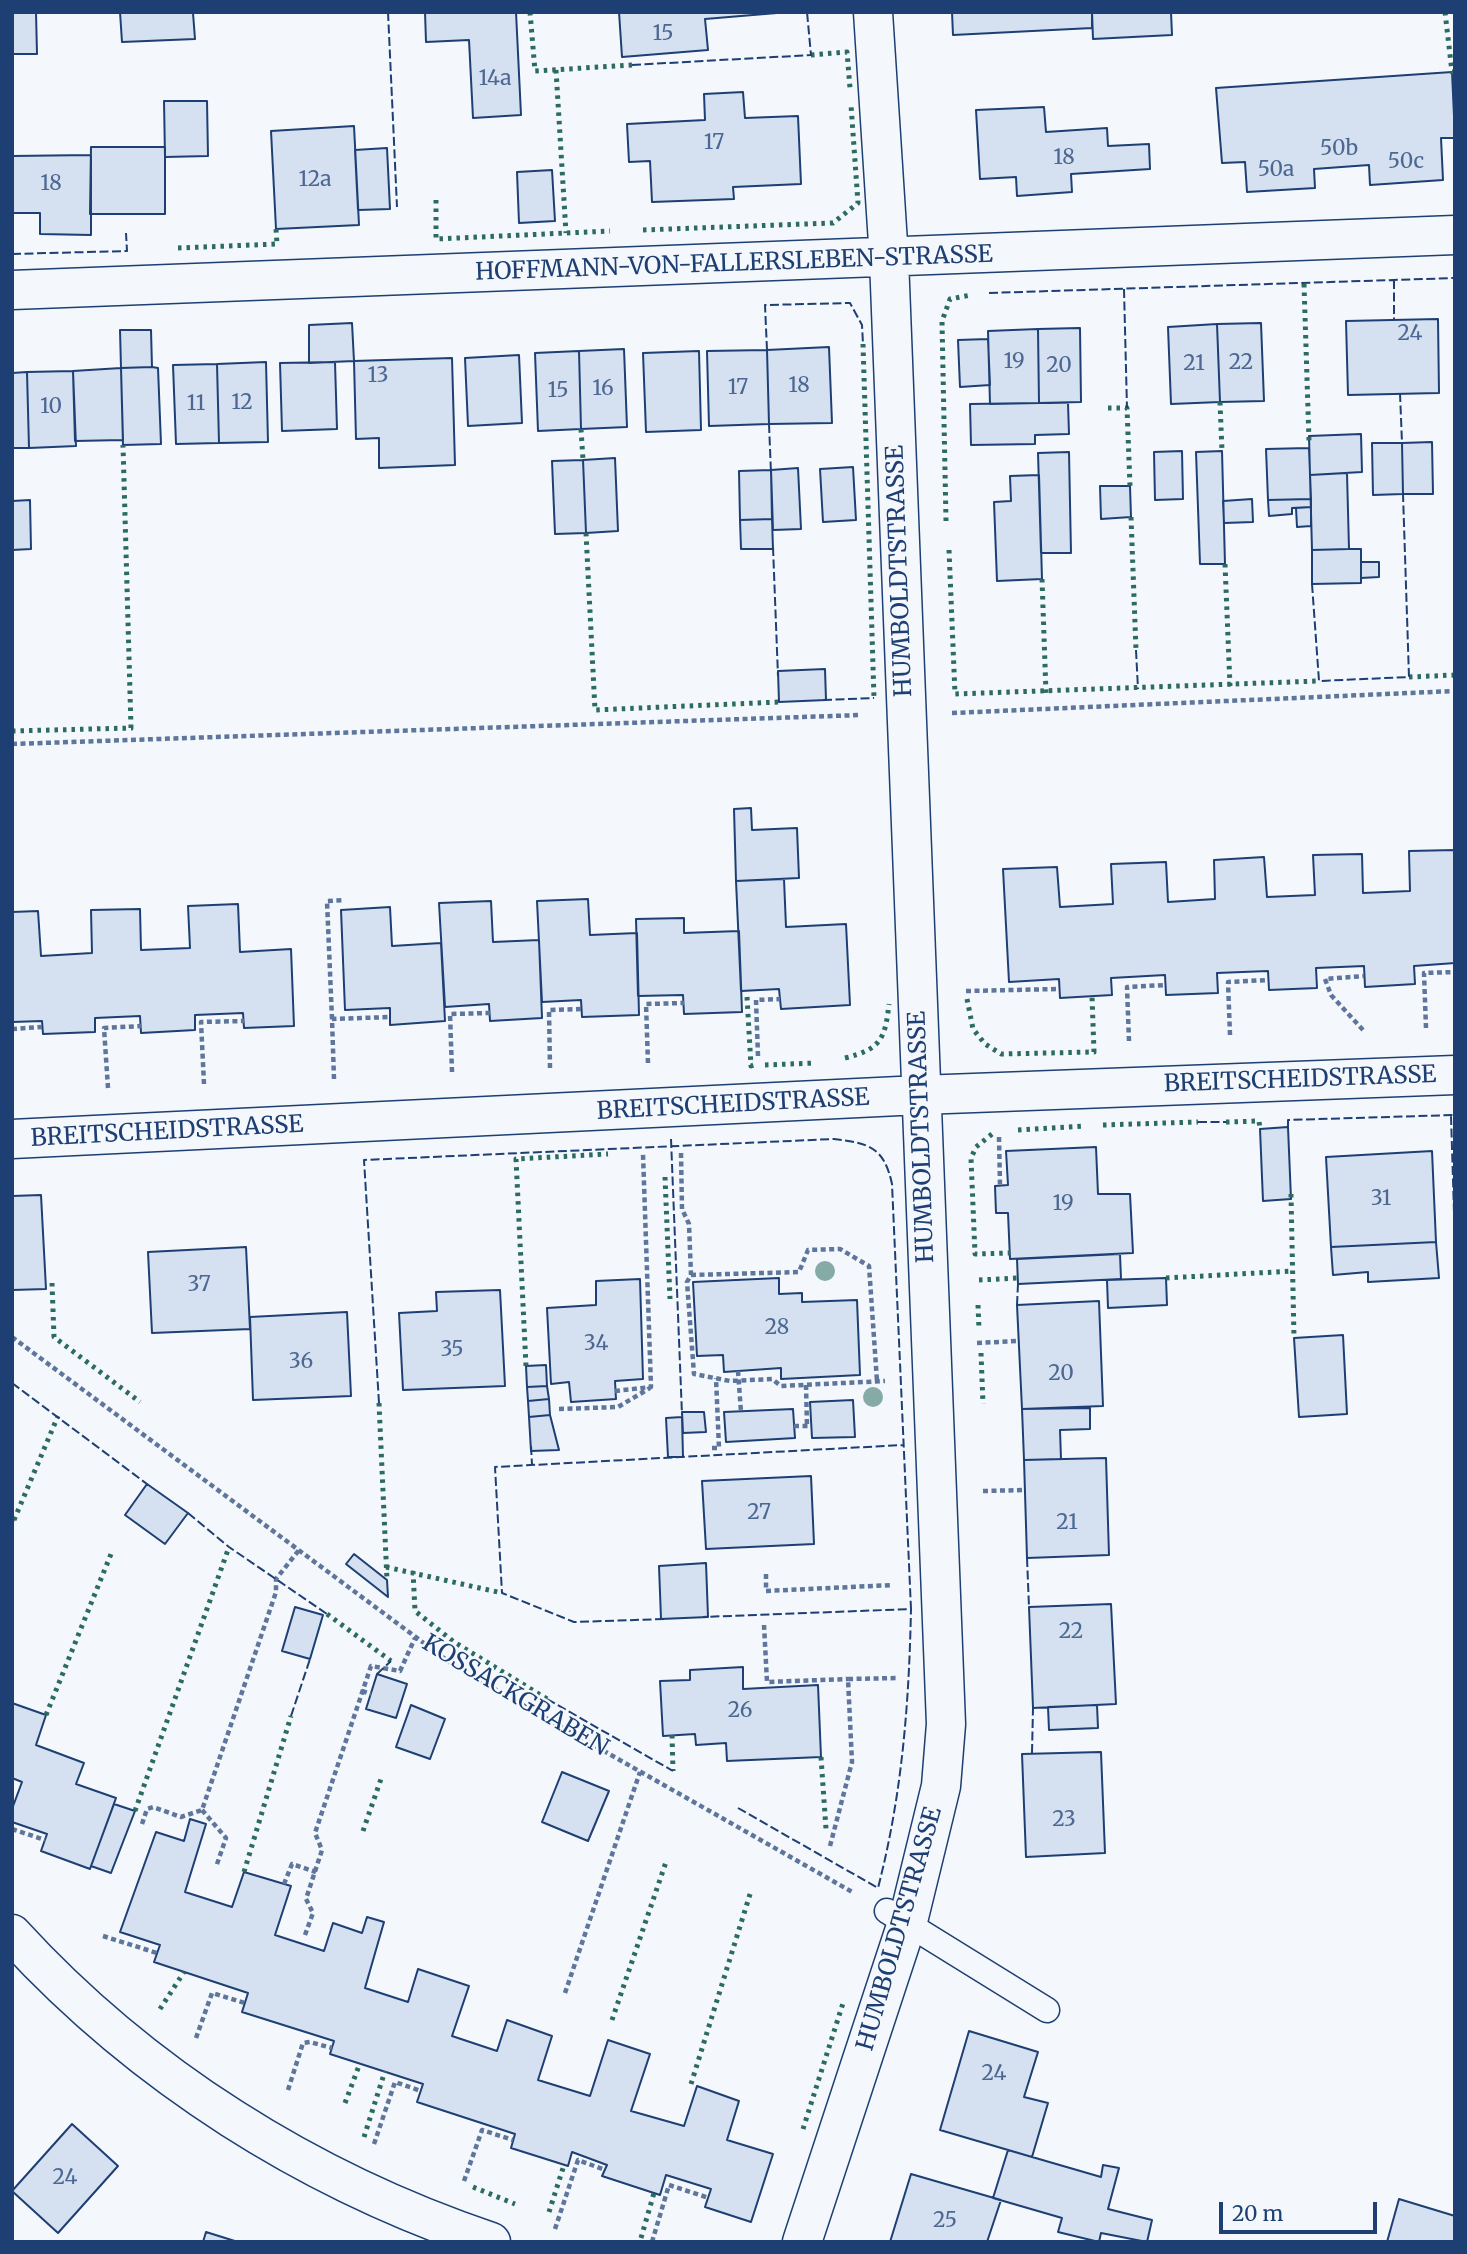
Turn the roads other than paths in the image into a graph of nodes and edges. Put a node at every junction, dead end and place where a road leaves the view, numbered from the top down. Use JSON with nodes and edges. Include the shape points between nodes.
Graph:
{"nodes":[{"id":1,"x":873,"y":12,"type":"edge"},
{"id":2,"x":1455,"y":235,"type":"edge"},
{"id":3,"x":889,"y":259,"type":"junction"},
{"id":4,"x":12,"y":290,"type":"edge"},
{"id":5,"x":1455,"y":1075,"type":"edge"},
{"id":6,"x":920,"y":1095,"type":"junction"},
{"id":7,"x":12,"y":1139,"type":"edge"},
{"id":8,"x":897,"y":1917,"type":"junction"},
{"id":9,"x":12,"y":1934,"type":"edge"},
{"id":10,"x":1047,"y":2010,"type":"dead end"},
{"id":11,"x":491,"y":2242,"type":"edge"},
{"id":12,"x":802,"y":2242,"type":"edge"}],
"edges":[{"from":1,"to":3,"type":"street","name":"HUMBOLDTSTRASSE"},
{"from":2,"to":3,"type":"street","name":"HOFFMANN-VON-FALLERSLEBEN-STRASSE"},
{"from":3,"to":4,"type":"street","name":"HOFFMANN-VON-FALLERSLEBEN-STRASSE"},
{"from":3,"to":6,"type":"street","name":"HUMBOLDTSTRASSE"},
{"from":5,"to":6,"type":"street","name":"BREITSCHEIDSTRASSE"},
{"from":6,"to":7,"type":"street","name":"BREITSCHEIDSTRASSE"},
{"from":6,"to":8,"type":"street","name":"HUMBOLDTSTRASSE","via":[[947,1724],[940,1786]]},
{"from":8,"to":10,"type":"lane"},
{"from":8,"to":12,"type":"street","name":"HUMBOLDTSTRASSE"},
{"from":9,"to":11,"type":"street","via":[[149,2062],[237,2123],[425,2220]]}]}
